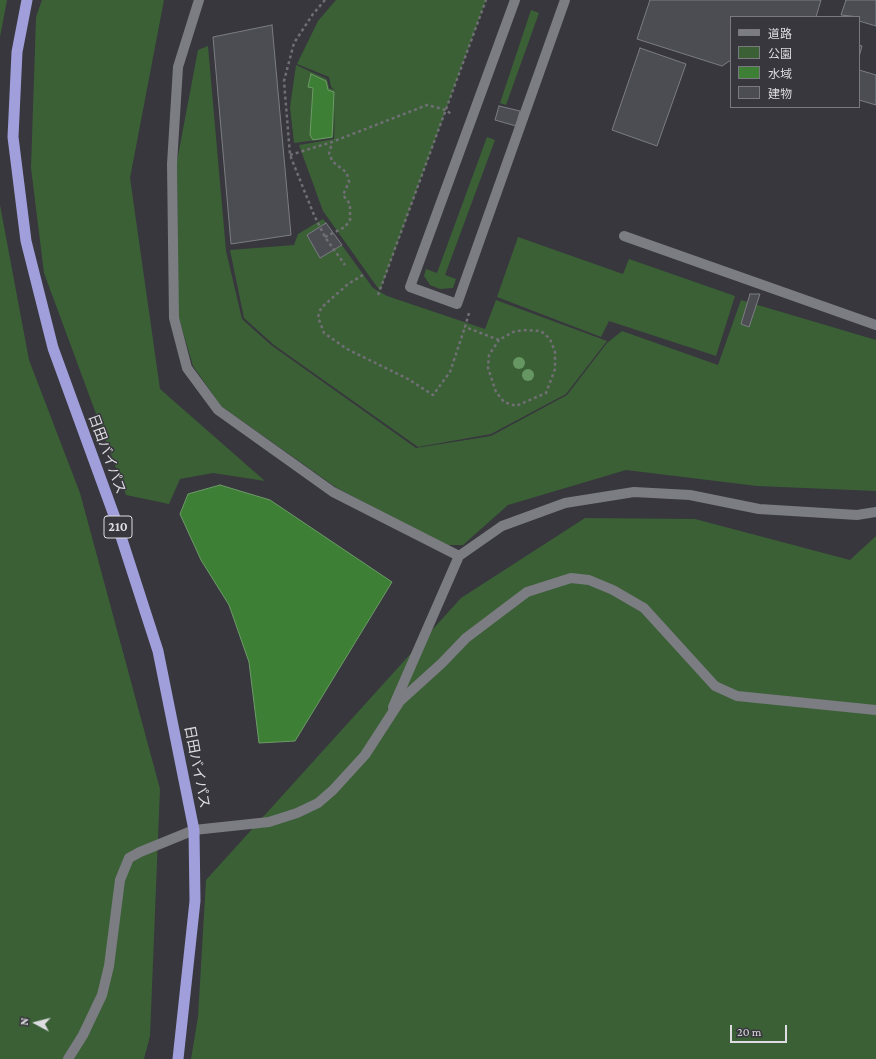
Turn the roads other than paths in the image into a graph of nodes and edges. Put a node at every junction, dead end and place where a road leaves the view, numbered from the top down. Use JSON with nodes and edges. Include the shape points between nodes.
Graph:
{"nodes":[{"id":1,"x":27,"y":0,"type":"edge"},
{"id":2,"x":199,"y":0,"type":"edge"},
{"id":3,"x":515,"y":0,"type":"edge"},
{"id":4,"x":565,"y":0,"type":"edge"},
{"id":5,"x":624,"y":236,"type":"dead end"},
{"id":6,"x":876,"y":325,"type":"edge"},
{"id":7,"x":876,"y":512,"type":"edge"},
{"id":8,"x":460,"y":556,"type":"junction"},
{"id":9,"x":876,"y":710,"type":"edge"},
{"id":10,"x":388,"y":718,"type":"junction"},
{"id":11,"x":194,"y":830,"type":"junction"},
{"id":12,"x":68,"y":1059,"type":"edge"},
{"id":13,"x":178,"y":1059,"type":"edge"}],
"edges":[{"from":1,"to":11,"type":"highway","name":"日田バイパス","number":"210","via":[[17,52],[13,137],[26,241],[53,348],[115,518],[158,651]]},
{"from":2,"to":8,"type":"street","via":[[178,67],[172,164],[174,318],[187,368],[218,410],[333,492]]},
{"from":3,"to":4,"type":"street","via":[[410,287],[457,304]]},
{"from":5,"to":6,"type":"street"},
{"from":7,"to":8,"type":"street","via":[[857,515],[758,509],[690,495],[634,492],[565,503],[502,526]]},
{"from":8,"to":10,"type":"street"},
{"from":9,"to":10,"type":"street","via":[[736,696],[715,686],[644,608],[589,580],[571,578],[527,592],[466,638],[400,700]]},
{"from":10,"to":11,"type":"street","via":[[365,755],[318,803],[269,822]]},
{"from":11,"to":12,"type":"street","via":[[129,858],[120,880],[109,966],[102,995]]},
{"from":11,"to":13,"type":"highway","name":"日田バイパス","number":"210","via":[[195,901]]}]}
